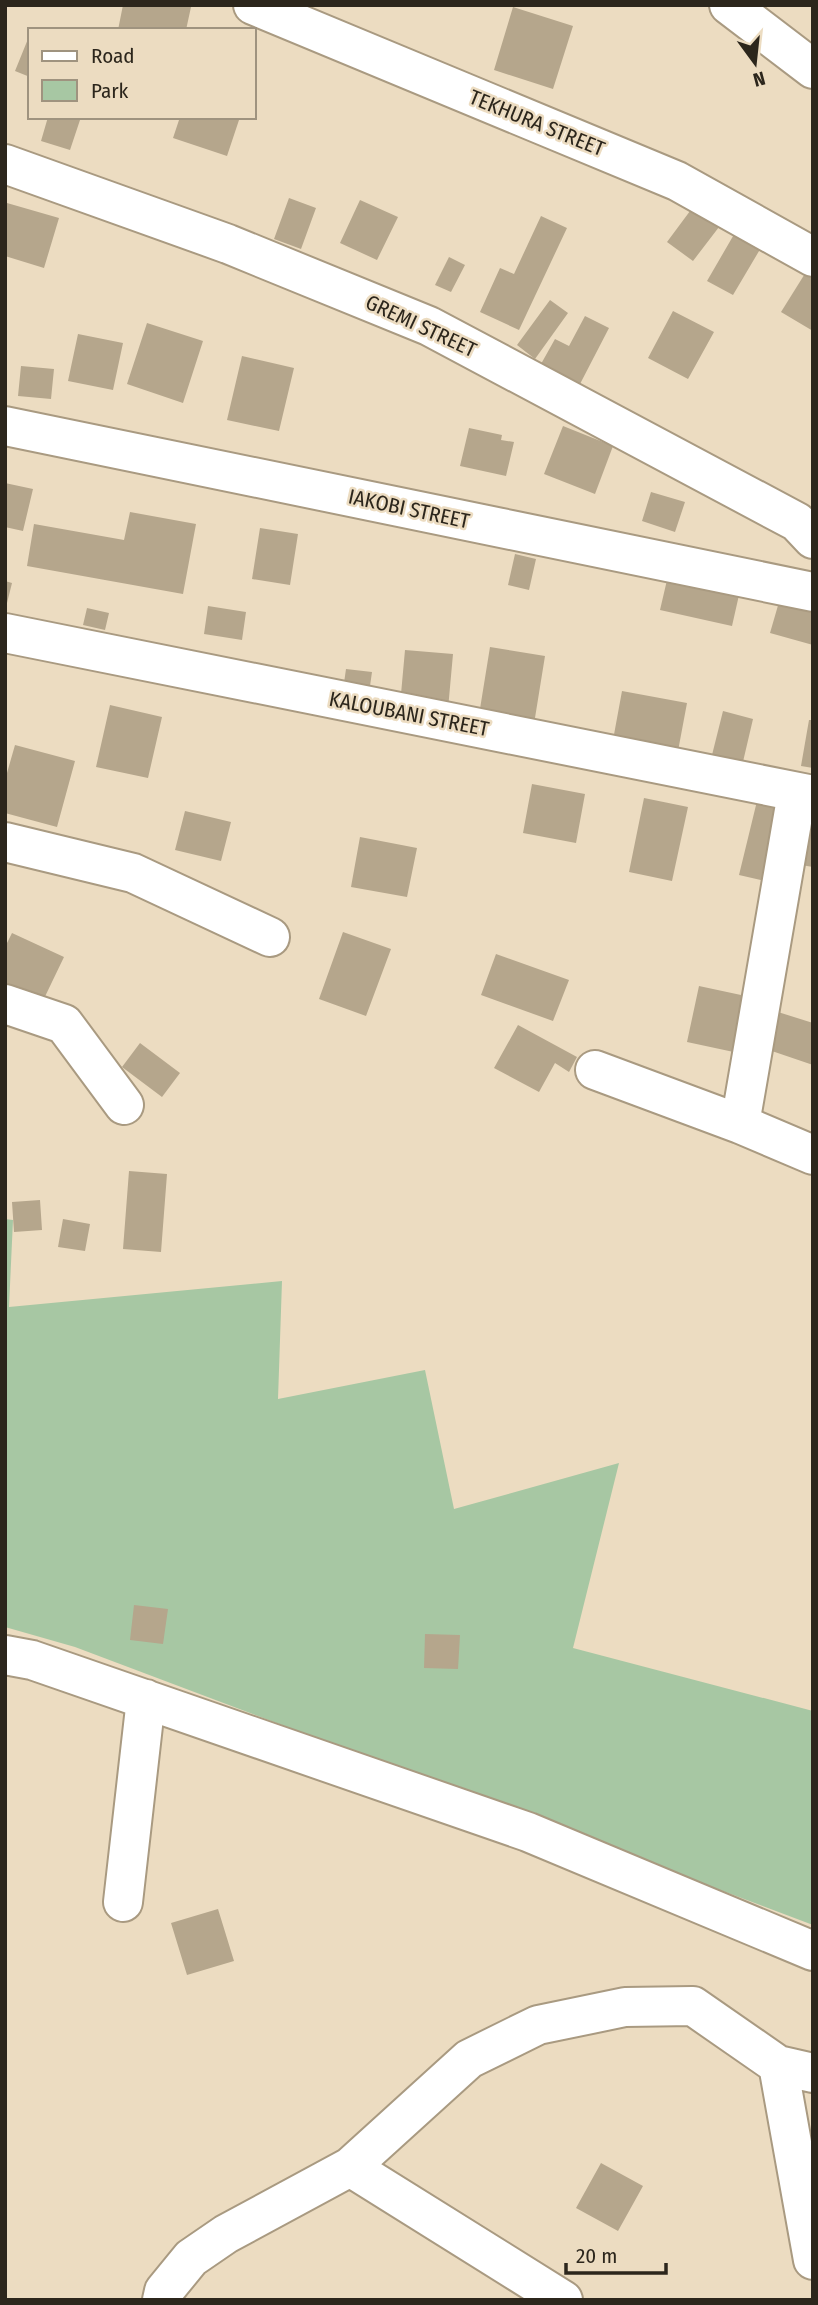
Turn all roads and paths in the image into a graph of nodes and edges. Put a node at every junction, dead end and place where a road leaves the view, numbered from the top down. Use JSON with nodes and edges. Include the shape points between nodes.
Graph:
{"nodes":[{"id":1,"x":253,"y":5,"type":"edge"},
{"id":2,"x":729,"y":5,"type":"edge"},
{"id":3,"x":813,"y":69,"type":"edge"},
{"id":4,"x":5,"y":164,"type":"edge"},
{"id":5,"x":813,"y":257,"type":"edge"},
{"id":6,"x":5,"y":426,"type":"edge"},
{"id":7,"x":813,"y":539,"type":"edge"},
{"id":8,"x":813,"y":592,"type":"edge"},
{"id":9,"x":5,"y":633,"type":"edge"},
{"id":10,"x":805,"y":794,"type":"edge"},
{"id":11,"x":5,"y":842,"type":"edge"},
{"id":12,"x":270,"y":937,"type":"dead end"},
{"id":13,"x":5,"y":1004,"type":"edge"},
{"id":14,"x":595,"y":1070,"type":"dead end"},
{"id":15,"x":124,"y":1105,"type":"dead end"},
{"id":16,"x":740,"y":1124,"type":"junction"},
{"id":17,"x":813,"y":1155,"type":"edge"},
{"id":18,"x":5,"y":1656,"type":"edge"},
{"id":19,"x":146,"y":1699,"type":"junction"},
{"id":20,"x":123,"y":1902,"type":"dead end"},
{"id":21,"x":813,"y":1951,"type":"edge"},
{"id":22,"x":795,"y":2069,"type":"edge"},
{"id":23,"x":350,"y":2167,"type":"junction"},
{"id":24,"x":813,"y":2260,"type":"edge"},
{"id":25,"x":162,"y":2300,"type":"edge"},
{"id":26,"x":563,"y":2300,"type":"edge"}],
"edges":[{"from":1,"to":5,"type":"street","name":"TEKHURA STREET","via":[[677,181]]},
{"from":2,"to":3,"type":"street"},
{"from":4,"to":7,"type":"street","name":"GREMI STREET","via":[[228,244],[429,326],[797,522]]},
{"from":6,"to":8,"type":"street","name":"IAKOBI STREET"},
{"from":9,"to":10,"type":"street","name":"KALOUBANI STREET"},
{"from":10,"to":16,"type":"street"},
{"from":11,"to":12,"type":"street","via":[[133,873]]},
{"from":13,"to":15,"type":"street","via":[[64,1024]]},
{"from":14,"to":16,"type":"street"},
{"from":16,"to":17,"type":"street"},
{"from":18,"to":19,"type":"street","via":[[33,1660]]},
{"from":19,"to":20,"type":"street"},
{"from":19,"to":21,"type":"street","via":[[528,1832]]},
{"from":22,"to":23,"type":"street","via":[[693,2006],[625,2007],[538,2025],[469,2059]]},
{"from":22,"to":24,"type":"street"},
{"from":23,"to":25,"type":"street","via":[[191,2258]]},
{"from":23,"to":26,"type":"street"}]}
